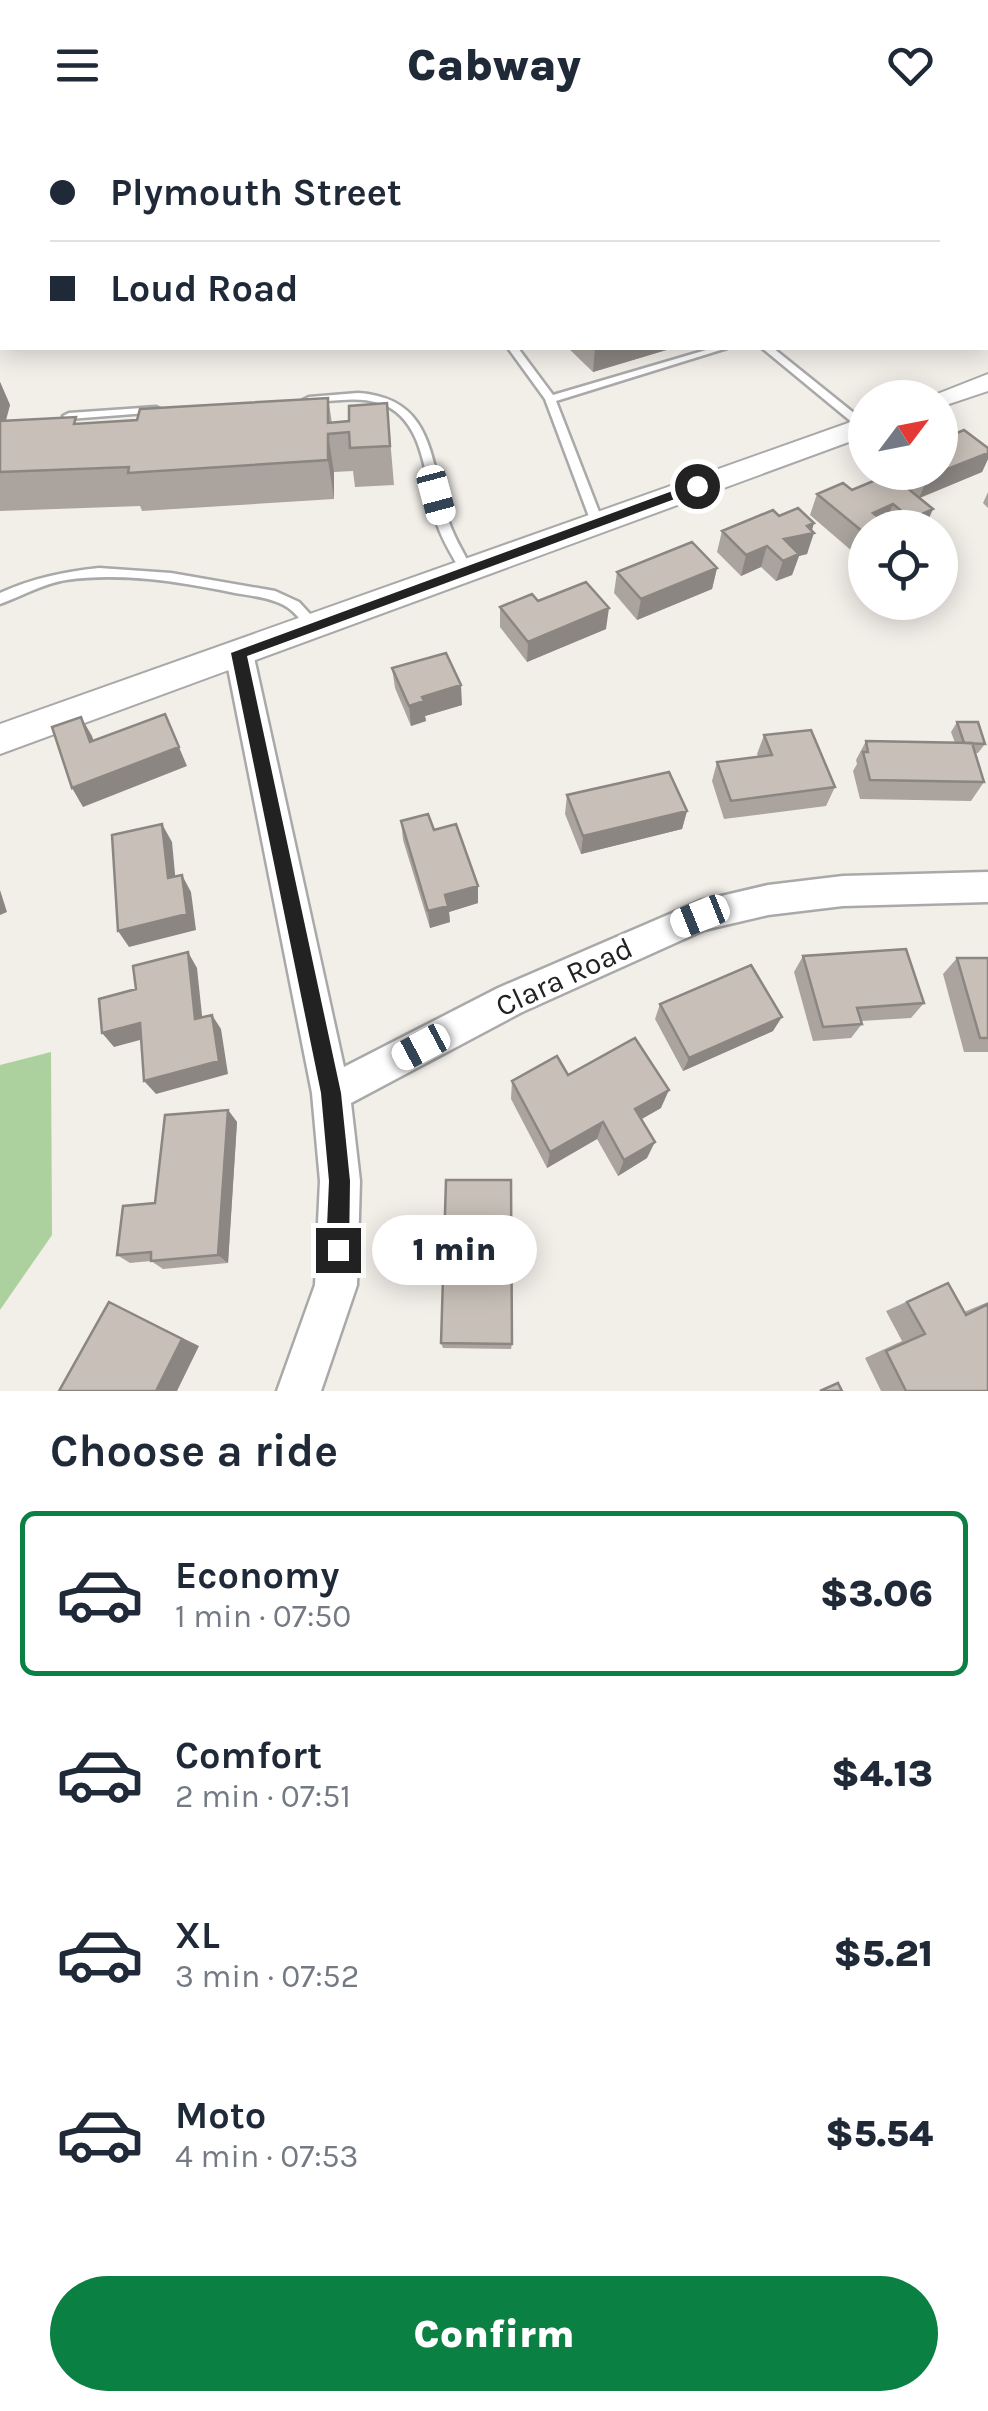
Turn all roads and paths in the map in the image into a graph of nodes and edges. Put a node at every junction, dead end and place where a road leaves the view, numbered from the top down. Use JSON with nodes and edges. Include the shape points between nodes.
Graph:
{"nodes":[{"id":1,"x":514,"y":350,"type":"edge"},
{"id":2,"x":715,"y":350,"type":"edge"},
{"id":3,"x":769,"y":350,"type":"edge"},
{"id":4,"x":988,"y":382,"type":"edge"},
{"id":5,"x":958,"y":393,"type":"edge"},
{"id":6,"x":550,"y":398,"type":"junction"},
{"id":7,"x":301,"y":400,"type":"edge"},
{"id":8,"x":165,"y":409,"type":"edge"},
{"id":9,"x":848,"y":413,"type":"edge"},
{"id":10,"x":69,"y":416,"type":"edge"},
{"id":11,"x":848,"y":432,"type":"edge"},
{"id":12,"x":597,"y":522,"type":"junction"},
{"id":13,"x":466,"y":570,"type":"junction"},
{"id":14,"x":0,"y":598,"type":"edge"},
{"id":15,"x":314,"y":626,"type":"junction"},
{"id":16,"x":238,"y":653,"type":"junction"},
{"id":17,"x":0,"y":738,"type":"edge"},
{"id":18,"x":988,"y":887,"type":"edge"},
{"id":19,"x":331,"y":1093,"type":"junction"},
{"id":20,"x":299,"y":1391,"type":"edge"}],
"edges":[{"from":1,"to":6,"type":"lane"},
{"from":2,"to":6,"type":"lane"},
{"from":3,"to":9,"type":"lane"},
{"from":4,"to":5,"type":"street"},
{"from":6,"to":12,"type":"lane"},
{"from":7,"to":13,"type":"lane","via":[[358,396],[403,409],[416,425],[445,530]]},
{"from":8,"to":10,"type":"lane"},
{"from":11,"to":12,"type":"street"},
{"from":12,"to":13,"type":"street"},
{"from":13,"to":15,"type":"street"},
{"from":14,"to":15,"type":"lane","via":[[51,577],[140,573],[275,596]]},
{"from":15,"to":16,"type":"street"},
{"from":16,"to":17,"type":"street"},
{"from":16,"to":19,"type":"street"},
{"from":18,"to":19,"type":"street","name":"Clara Road","via":[[842,891],[700,916],[510,1000]]},
{"from":19,"to":20,"type":"street","via":[[340,1181],[336,1285]]}]}
